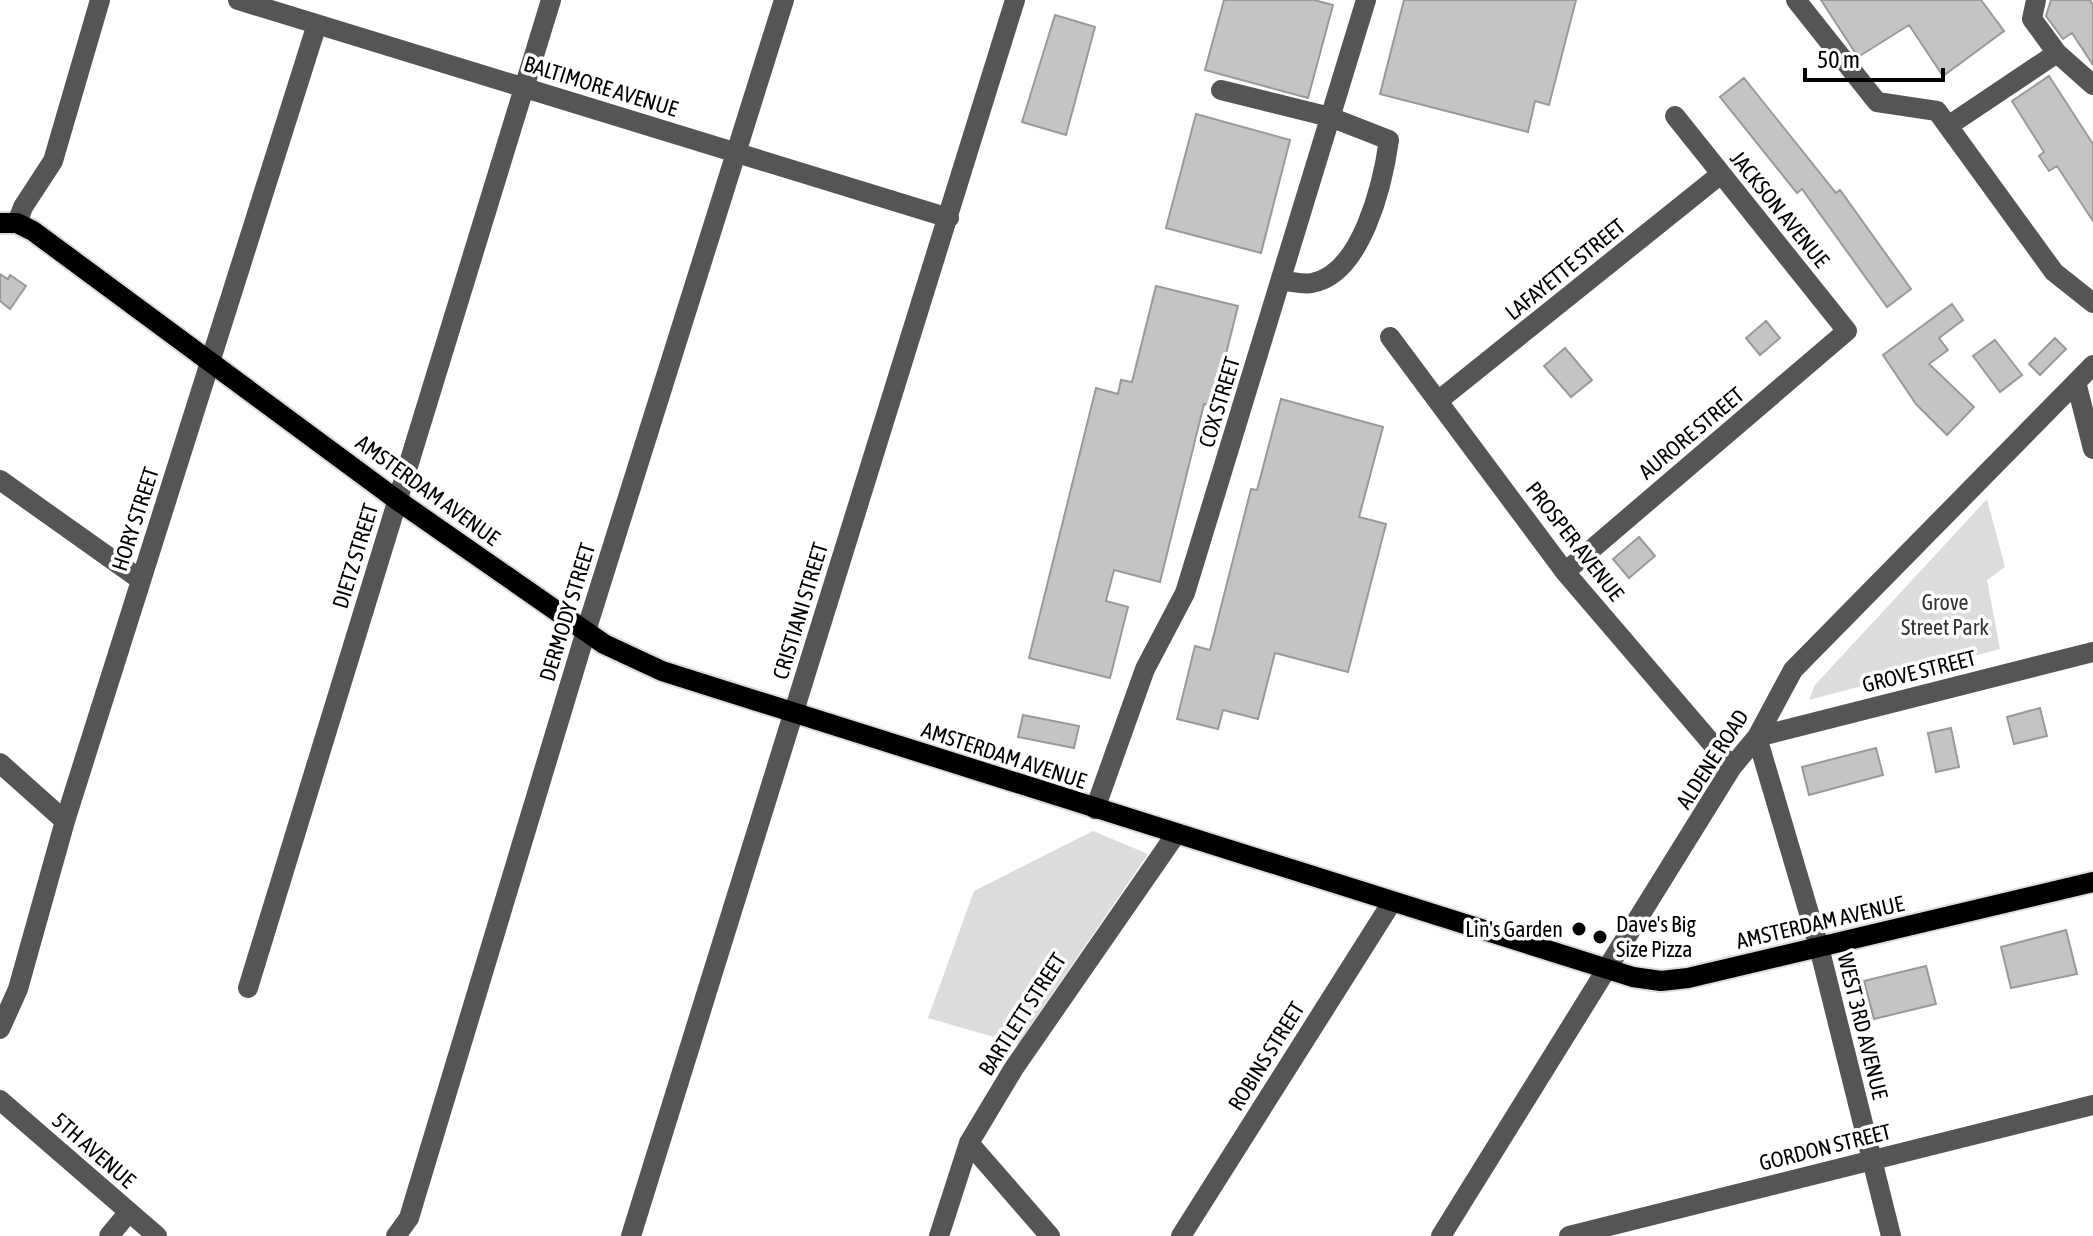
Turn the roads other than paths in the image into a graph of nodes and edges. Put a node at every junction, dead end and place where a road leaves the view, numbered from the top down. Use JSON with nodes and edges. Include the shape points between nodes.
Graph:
{"nodes":[{"id":1,"x":100,"y":0,"type":"edge"},
{"id":2,"x":238,"y":0,"type":"edge"},
{"id":3,"x":551,"y":0,"type":"edge"},
{"id":4,"x":784,"y":0,"type":"edge"},
{"id":5,"x":1015,"y":0,"type":"edge"},
{"id":6,"x":1366,"y":0,"type":"edge"},
{"id":7,"x":1796,"y":0,"type":"edge"},
{"id":8,"x":2036,"y":0,"type":"edge"},
{"id":9,"x":317,"y":24,"type":"junction"},
{"id":10,"x":2057,"y":53,"type":"junction"},
{"id":11,"x":2093,"y":85,"type":"edge"},
{"id":12,"x":524,"y":88,"type":"junction"},
{"id":13,"x":1221,"y":90,"type":"dead end"},
{"id":14,"x":1675,"y":116,"type":"dead end"},
{"id":15,"x":1330,"y":117,"type":"junction"},
{"id":16,"x":1948,"y":126,"type":"junction"},
{"id":17,"x":736,"y":153,"type":"junction"},
{"id":18,"x":1721,"y":174,"type":"junction"},
{"id":19,"x":949,"y":218,"type":"junction"},
{"id":20,"x":8,"y":223,"type":"edge"},
{"id":21,"x":1281,"y":281,"type":"junction"},
{"id":22,"x":2093,"y":303,"type":"edge"},
{"id":23,"x":1847,"y":331,"type":"joint"},
{"id":24,"x":1390,"y":337,"type":"dead end"},
{"id":25,"x":212,"y":361,"type":"junction"},
{"id":26,"x":2093,"y":365,"type":"edge"},
{"id":27,"x":2076,"y":382,"type":"junction"},
{"id":28,"x":1438,"y":401,"type":"junction"},
{"id":29,"x":2093,"y":449,"type":"edge"},
{"id":30,"x":0,"y":480,"type":"edge"},
{"id":31,"x":397,"y":500,"type":"junction"},
{"id":32,"x":1565,"y":572,"type":"junction"},
{"id":33,"x":141,"y":580,"type":"junction"},
{"id":34,"x":586,"y":631,"type":"junction"},
{"id":35,"x":2093,"y":652,"type":"edge"},
{"id":36,"x":793,"y":713,"type":"junction"},
{"id":37,"x":1757,"y":737,"type":"junction"},
{"id":38,"x":0,"y":763,"type":"edge"},
{"id":39,"x":1732,"y":767,"type":"junction"},
{"id":40,"x":1095,"y":809,"type":"junction"},
{"id":41,"x":65,"y":821,"type":"junction"},
{"id":42,"x":1176,"y":834,"type":"junction"},
{"id":43,"x":2093,"y":882,"type":"edge"},
{"id":44,"x":1392,"y":902,"type":"junction"},
{"id":45,"x":1819,"y":947,"type":"junction"},
{"id":46,"x":1610,"y":969,"type":"junction"},
{"id":47,"x":248,"y":988,"type":"dead end"},
{"id":48,"x":0,"y":1029,"type":"edge"},
{"id":49,"x":0,"y":1100,"type":"edge"},
{"id":50,"x":2093,"y":1105,"type":"edge"},
{"id":51,"x":969,"y":1143,"type":"junction"},
{"id":52,"x":1872,"y":1160,"type":"junction"},
{"id":53,"x":129,"y":1212,"type":"junction"},
{"id":54,"x":109,"y":1236,"type":"edge"},
{"id":55,"x":157,"y":1236,"type":"edge"},
{"id":56,"x":396,"y":1236,"type":"edge"},
{"id":57,"x":631,"y":1236,"type":"edge"},
{"id":58,"x":939,"y":1236,"type":"edge"},
{"id":59,"x":1050,"y":1236,"type":"edge"},
{"id":60,"x":1181,"y":1236,"type":"edge"},
{"id":61,"x":1441,"y":1236,"type":"edge"},
{"id":62,"x":1569,"y":1236,"type":"edge"},
{"id":63,"x":1891,"y":1236,"type":"edge"}],
"edges":[{"from":1,"to":20,"type":"street","via":[[53,161]]},
{"from":2,"to":9,"type":"street","name":"BALTIMORE AVENUE"},
{"from":3,"to":12,"type":"street","name":"DIETZ STREET"},
{"from":4,"to":17,"type":"street","name":"DERMODY STREET"},
{"from":5,"to":19,"type":"street","name":"CRISTIANI STREET"},
{"from":6,"to":15,"type":"street","name":"COX STREET"},
{"from":7,"to":16,"type":"street","via":[[1877,102],[1937,111]]},
{"from":8,"to":10,"type":"street","via":[[2032,19]]},
{"from":9,"to":12,"type":"street","name":"BALTIMORE AVENUE"},
{"from":9,"to":25,"type":"street","name":"HORY STREET"},
{"from":10,"to":11,"type":"street"},
{"from":10,"to":16,"type":"street"},
{"from":12,"to":17,"type":"street","name":"BALTIMORE AVENUE"},
{"from":12,"to":31,"type":"street","name":"DIETZ STREET"},
{"from":13,"to":15,"type":"street"},
{"from":14,"to":18,"type":"street","name":"JACKSON AVENUE"},
{"from":15,"to":21,"type":"street","name":"COX STREET"},
{"from":15,"to":21,"type":"street","via":[[1389,140],[1386,161],[1356,253],[1313,283]]},
{"from":16,"to":22,"type":"street","via":[[2054,272]]},
{"from":17,"to":19,"type":"street","name":"BALTIMORE AVENUE"},
{"from":17,"to":34,"type":"street","name":"DERMODY STREET"},
{"from":18,"to":23,"type":"street","name":"JACKSON AVENUE"},
{"from":18,"to":28,"type":"street","name":"LAFAYETTE STREET"},
{"from":19,"to":36,"type":"street","name":"CRISTIANI STREET"},
{"from":20,"to":25,"type":"main road","name":"AMSTERDAM AVENUE","via":[[33,231]]},
{"from":21,"to":40,"type":"street","name":"COX STREET","via":[[1185,593],[1145,669]]},
{"from":23,"to":32,"type":"street","name":"AURORE STREET"},
{"from":24,"to":28,"type":"street","name":"PROSPER AVENUE"},
{"from":25,"to":31,"type":"main road","name":"AMSTERDAM AVENUE"},
{"from":25,"to":33,"type":"street","name":"HORY STREET"},
{"from":26,"to":27,"type":"street","name":"ALDENE ROAD"},
{"from":27,"to":29,"type":"street"},
{"from":27,"to":37,"type":"street","name":"ALDENE ROAD","via":[[1793,670]]},
{"from":28,"to":32,"type":"street","name":"PROSPER AVENUE"},
{"from":30,"to":33,"type":"street"},
{"from":31,"to":34,"type":"main road","name":"AMSTERDAM AVENUE"},
{"from":31,"to":47,"type":"street","name":"DIETZ STREET"},
{"from":32,"to":39,"type":"street","name":"PROSPER AVENUE"},
{"from":33,"to":41,"type":"street","name":"HORY STREET"},
{"from":34,"to":36,"type":"main road","name":"AMSTERDAM AVENUE","via":[[662,671]]},
{"from":34,"to":56,"type":"street","name":"DERMODY STREET","via":[[409,1218]]},
{"from":35,"to":37,"type":"street","name":"GROVE STREET"},
{"from":36,"to":40,"type":"main road","name":"AMSTERDAM AVENUE"},
{"from":36,"to":57,"type":"street","name":"CRISTIANI STREET"},
{"from":37,"to":39,"type":"street","name":"ALDENE ROAD"},
{"from":37,"to":45,"type":"street","name":"WEST 3RD AVENUE"},
{"from":38,"to":41,"type":"street"},
{"from":39,"to":46,"type":"street","name":"ALDENE ROAD"},
{"from":40,"to":42,"type":"main road","name":"AMSTERDAM AVENUE"},
{"from":41,"to":48,"type":"street","name":"HORY STREET","via":[[18,989]]},
{"from":42,"to":44,"type":"main road","name":"AMSTERDAM AVENUE"},
{"from":42,"to":51,"type":"street","name":"BARTLETT STREET","via":[[1046,1020]]},
{"from":43,"to":45,"type":"main road","name":"AMSTERDAM AVENUE"},
{"from":44,"to":46,"type":"main road","name":"AMSTERDAM AVENUE"},
{"from":44,"to":60,"type":"street","name":"ROBINS STREET"},
{"from":45,"to":46,"type":"main road","name":"AMSTERDAM AVENUE","via":[[1661,981]]},
{"from":45,"to":52,"type":"street","name":"WEST 3RD AVENUE"},
{"from":46,"to":61,"type":"street","name":"ALDENE ROAD"},
{"from":49,"to":53,"type":"street","name":"5TH AVENUE"},
{"from":50,"to":52,"type":"street","name":"GORDON STREET"},
{"from":51,"to":58,"type":"street","name":"BARTLETT STREET"},
{"from":51,"to":59,"type":"street"},
{"from":52,"to":62,"type":"street","name":"GORDON STREET"},
{"from":52,"to":63,"type":"street","name":"WEST 3RD AVENUE"},
{"from":53,"to":54,"type":"street"},
{"from":53,"to":55,"type":"street","name":"5TH AVENUE"}]}
